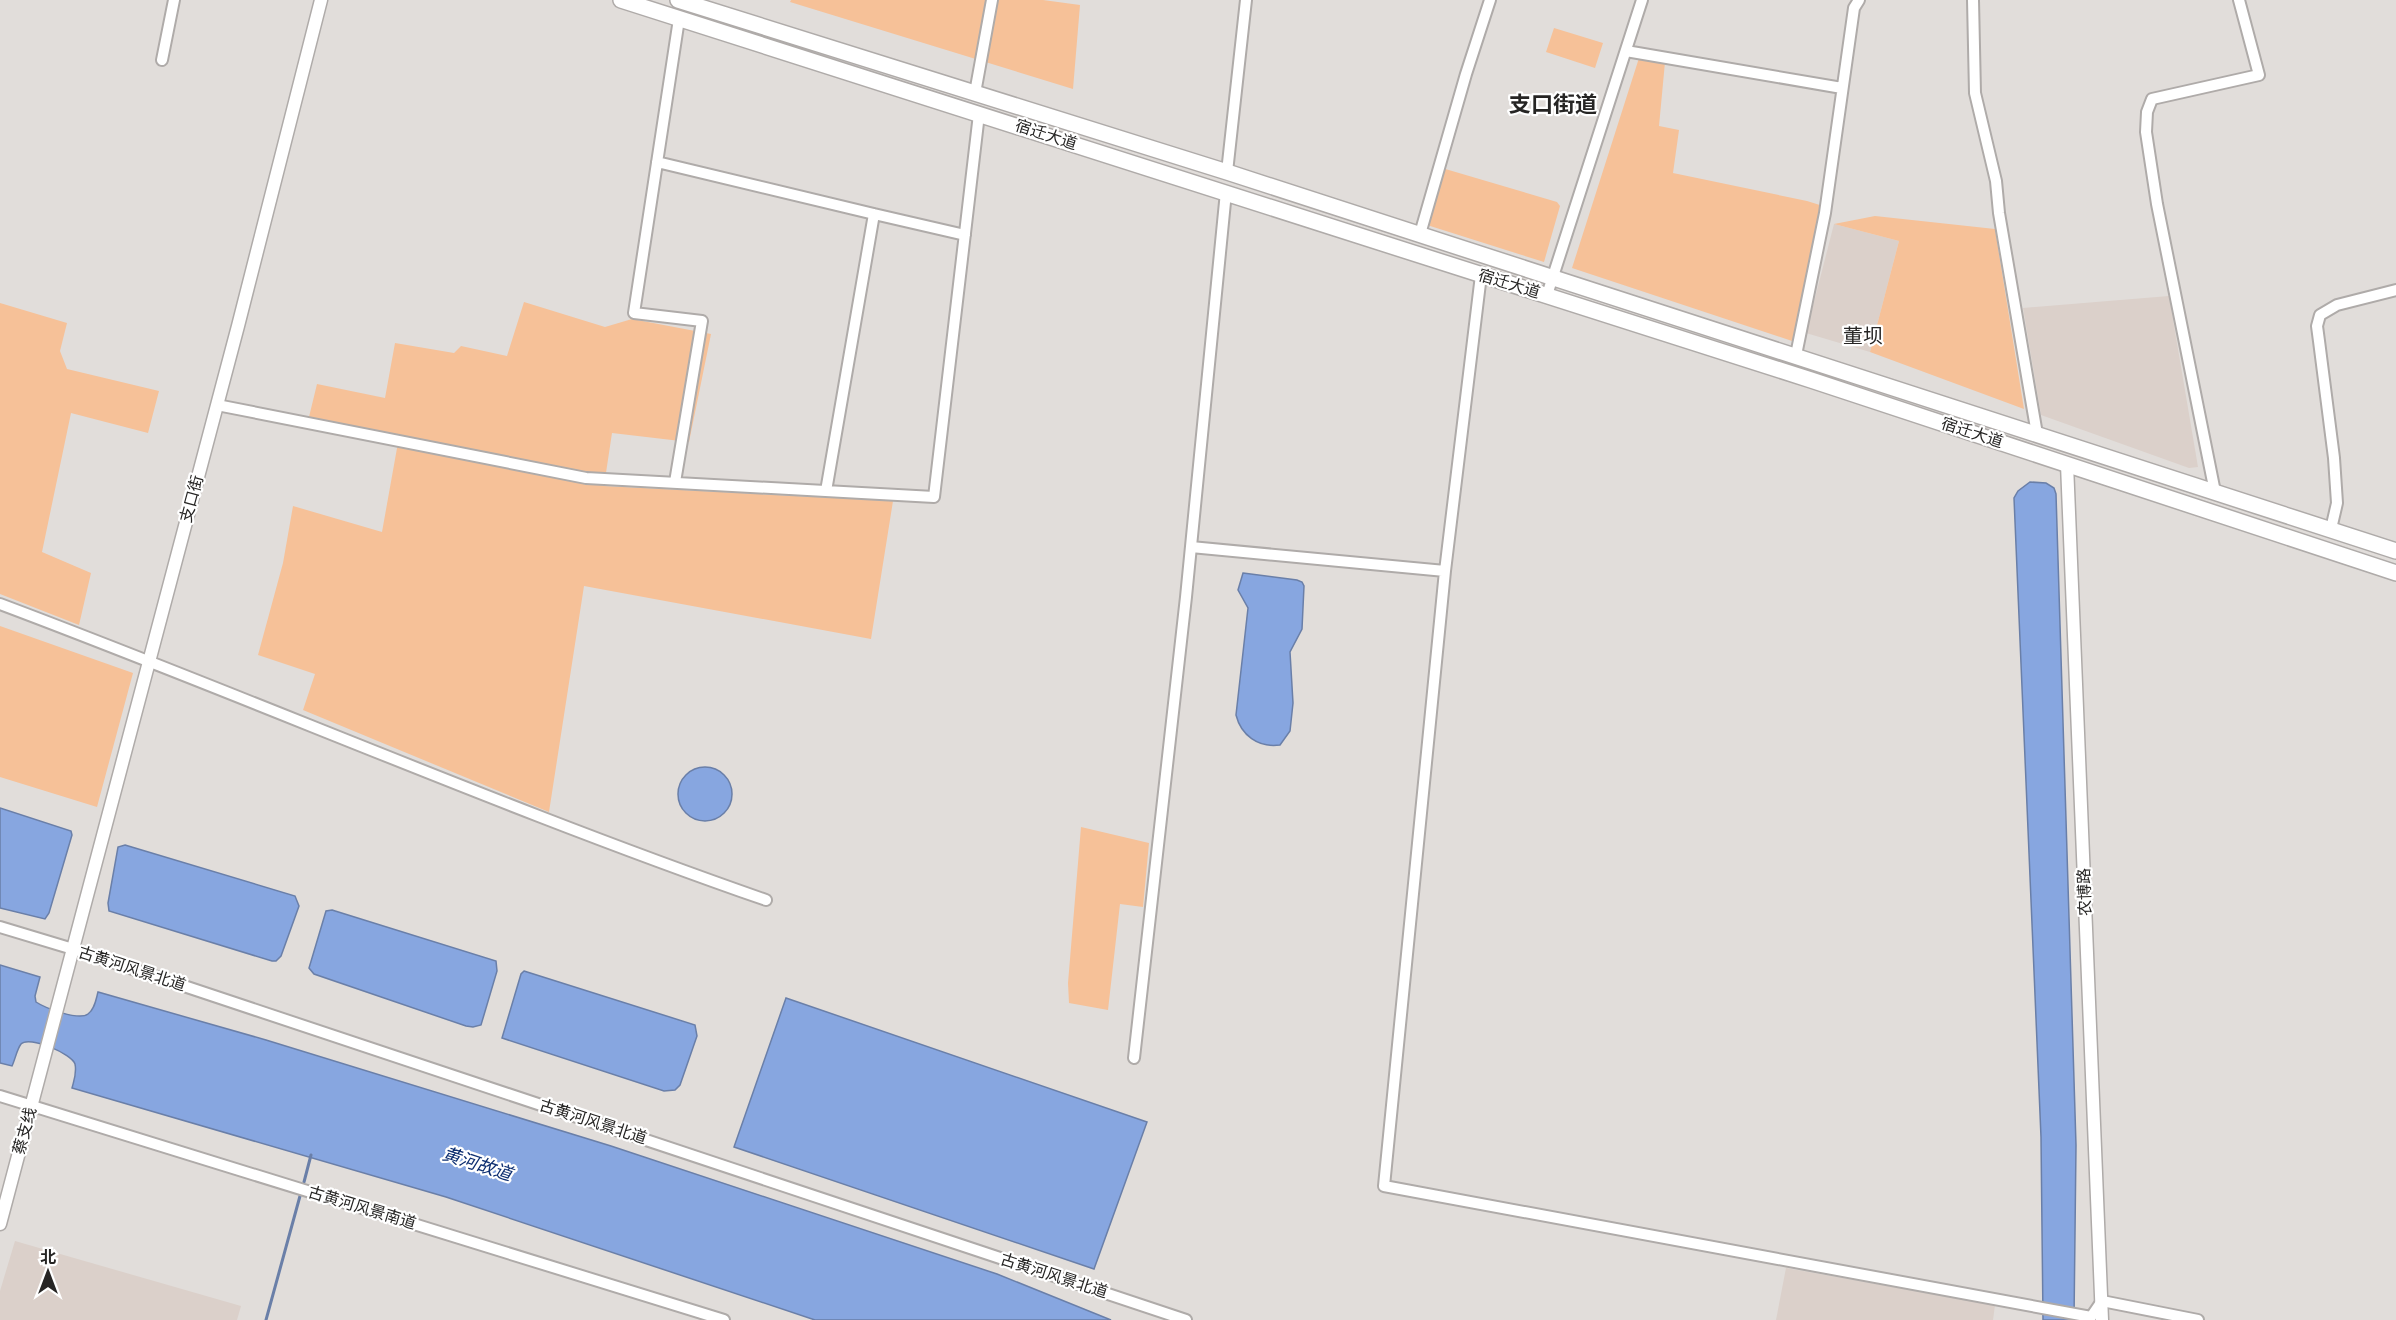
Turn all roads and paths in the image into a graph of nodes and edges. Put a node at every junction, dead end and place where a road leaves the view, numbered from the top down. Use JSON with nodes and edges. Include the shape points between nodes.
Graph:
{"nodes":[{"id":1,"x":174,"y":0,"type":"edge"},
{"id":2,"x":321,"y":0,"type":"edge"},
{"id":3,"x":621,"y":0,"type":"edge"},
{"id":4,"x":678,"y":0,"type":"edge"},
{"id":5,"x":992,"y":0,"type":"edge"},
{"id":6,"x":1246,"y":0,"type":"edge"},
{"id":7,"x":1490,"y":0,"type":"edge"},
{"id":8,"x":1642,"y":0,"type":"edge"},
{"id":9,"x":1859,"y":0,"type":"edge"},
{"id":10,"x":1973,"y":0,"type":"edge"},
{"id":11,"x":2239,"y":0,"type":"edge"},
{"id":12,"x":703,"y":4,"type":"edge"},
{"id":13,"x":679,"y":19,"type":"junction"},
{"id":14,"x":1626,"y":51,"type":"junction"},
{"id":15,"x":162,"y":60,"type":"dead end"},
{"id":16,"x":1842,"y":88,"type":"junction"},
{"id":17,"x":975,"y":93,"type":"junction"},
{"id":18,"x":979,"y":114,"type":"junction"},
{"id":19,"x":657,"y":162,"type":"junction"},
{"id":20,"x":1227,"y":172,"type":"junction"},
{"id":21,"x":1226,"y":192,"type":"junction"},
{"id":22,"x":874,"y":214,"type":"junction"},
{"id":23,"x":1420,"y":234,"type":"junction"},
{"id":24,"x":965,"y":235,"type":"junction"},
{"id":25,"x":1481,"y":275,"type":"junction"},
{"id":26,"x":1553,"y":277,"type":"junction"},
{"id":27,"x":2396,"y":290,"type":"edge"},
{"id":28,"x":1547,"y":295,"type":"junction"},
{"id":29,"x":1796,"y":356,"type":"junction"},
{"id":30,"x":217,"y":405,"type":"junction"},
{"id":31,"x":2037,"y":434,"type":"junction"},
{"id":32,"x":2067,"y":464,"type":"junction"},
{"id":33,"x":675,"y":482,"type":"junction"},
{"id":34,"x":826,"y":491,"type":"junction"},
{"id":35,"x":2215,"y":492,"type":"junction"},
{"id":36,"x":2331,"y":530,"type":"junction"},
{"id":37,"x":1191,"y":547,"type":"junction"},
{"id":38,"x":2396,"y":551,"type":"edge"},
{"id":39,"x":1445,"y":571,"type":"junction"},
{"id":40,"x":2396,"y":573,"type":"edge"},
{"id":41,"x":0,"y":603,"type":"edge"},
{"id":42,"x":149,"y":660,"type":"junction"},
{"id":43,"x":765,"y":900,"type":"dead end"},
{"id":44,"x":0,"y":927,"type":"edge"},
{"id":45,"x":73,"y":949,"type":"junction"},
{"id":46,"x":60,"y":997,"type":"joint"},
{"id":47,"x":1134,"y":1058,"type":"dead end"},
{"id":48,"x":0,"y":1096,"type":"edge"},
{"id":49,"x":31,"y":1106,"type":"junction"},
{"id":50,"x":0,"y":1224,"type":"edge"},
{"id":51,"x":2102,"y":1301,"type":"junction"},
{"id":52,"x":2096,"y":1319,"type":"edge"},
{"id":53,"x":724,"y":1320,"type":"edge"},
{"id":54,"x":1186,"y":1320,"type":"edge"},
{"id":55,"x":2198,"y":1320,"type":"edge"}],
"edges":[{"from":1,"to":15,"type":"street"},
{"from":2,"to":30,"type":"street","name":"支口街"},
{"from":3,"to":13,"type":"main road","name":"宿迁大道"},
{"from":4,"to":12,"type":"main road","name":"宿迁大道"},
{"from":5,"to":17,"type":"street"},
{"from":6,"to":20,"type":"street"},
{"from":7,"to":23,"type":"street"},
{"from":8,"to":14,"type":"street"},
{"from":9,"to":16,"type":"street","via":[[1854,8]]},
{"from":10,"to":31,"type":"street","via":[[1975,93],[1996,181]]},
{"from":11,"to":35,"type":"street","via":[[2259,75],[2152,99],[2146,132],[2158,214]]},
{"from":12,"to":17,"type":"main road","name":"宿迁大道"},
{"from":13,"to":18,"type":"main road","name":"宿迁大道"},
{"from":13,"to":19,"type":"street"},
{"from":14,"to":16,"type":"street"},
{"from":14,"to":26,"type":"street"},
{"from":16,"to":29,"type":"street","via":[[1825,213]]},
{"from":17,"to":20,"type":"main road","name":"宿迁大道"},
{"from":18,"to":21,"type":"main road","name":"宿迁大道"},
{"from":18,"to":24,"type":"street"},
{"from":19,"to":22,"type":"street"},
{"from":19,"to":33,"type":"street","via":[[634,312],[702,321]]},
{"from":20,"to":23,"type":"main road","name":"宿迁大道"},
{"from":21,"to":25,"type":"main road","name":"宿迁大道"},
{"from":21,"to":37,"type":"street"},
{"from":22,"to":24,"type":"street"},
{"from":22,"to":34,"type":"street"},
{"from":23,"to":26,"type":"main road","name":"宿迁大道"},
{"from":24,"to":34,"type":"street","via":[[934,497]]},
{"from":25,"to":28,"type":"main road","name":"宿迁大道"},
{"from":25,"to":39,"type":"street"},
{"from":26,"to":28,"type":"street"},
{"from":26,"to":29,"type":"main road","name":"宿迁大道"},
{"from":27,"to":36,"type":"street","via":[[2337,305],[2320,315],[2319,341],[2337,503]]},
{"from":28,"to":32,"type":"main road","name":"宿迁大道"},
{"from":29,"to":31,"type":"main road","name":"宿迁大道"},
{"from":30,"to":33,"type":"street","via":[[586,478]]},
{"from":30,"to":42,"type":"street","name":"支口街"},
{"from":31,"to":35,"type":"main road","name":"宿迁大道"},
{"from":32,"to":40,"type":"main road","name":"宿迁大道"},
{"from":32,"to":51,"type":"street","name":"农博路"},
{"from":33,"to":34,"type":"street"},
{"from":35,"to":36,"type":"main road","name":"宿迁大道"},
{"from":36,"to":38,"type":"main road","name":"宿迁大道"},
{"from":37,"to":39,"type":"street"},
{"from":37,"to":47,"type":"street"},
{"from":39,"to":52,"type":"street","via":[[1384,1186]]},
{"from":41,"to":42,"type":"street"},
{"from":42,"to":43,"type":"street","via":[[501,802]]},
{"from":42,"to":45,"type":"street","name":"支口街"},
{"from":44,"to":45,"type":"street","name":"古黄河风景北道"},
{"from":45,"to":46,"type":"street","name":"支口街"},
{"from":45,"to":54,"type":"street","name":"古黄河风景北道"},
{"from":46,"to":49,"type":"street","name":"蔡支线"},
{"from":48,"to":49,"type":"street","name":"古黄河风景南道"},
{"from":49,"to":50,"type":"street","name":"蔡支线"},
{"from":49,"to":53,"type":"street","name":"古黄河风景南道"},
{"from":51,"to":52,"type":"street","name":"农博路"},
{"from":51,"to":55,"type":"street"}]}
